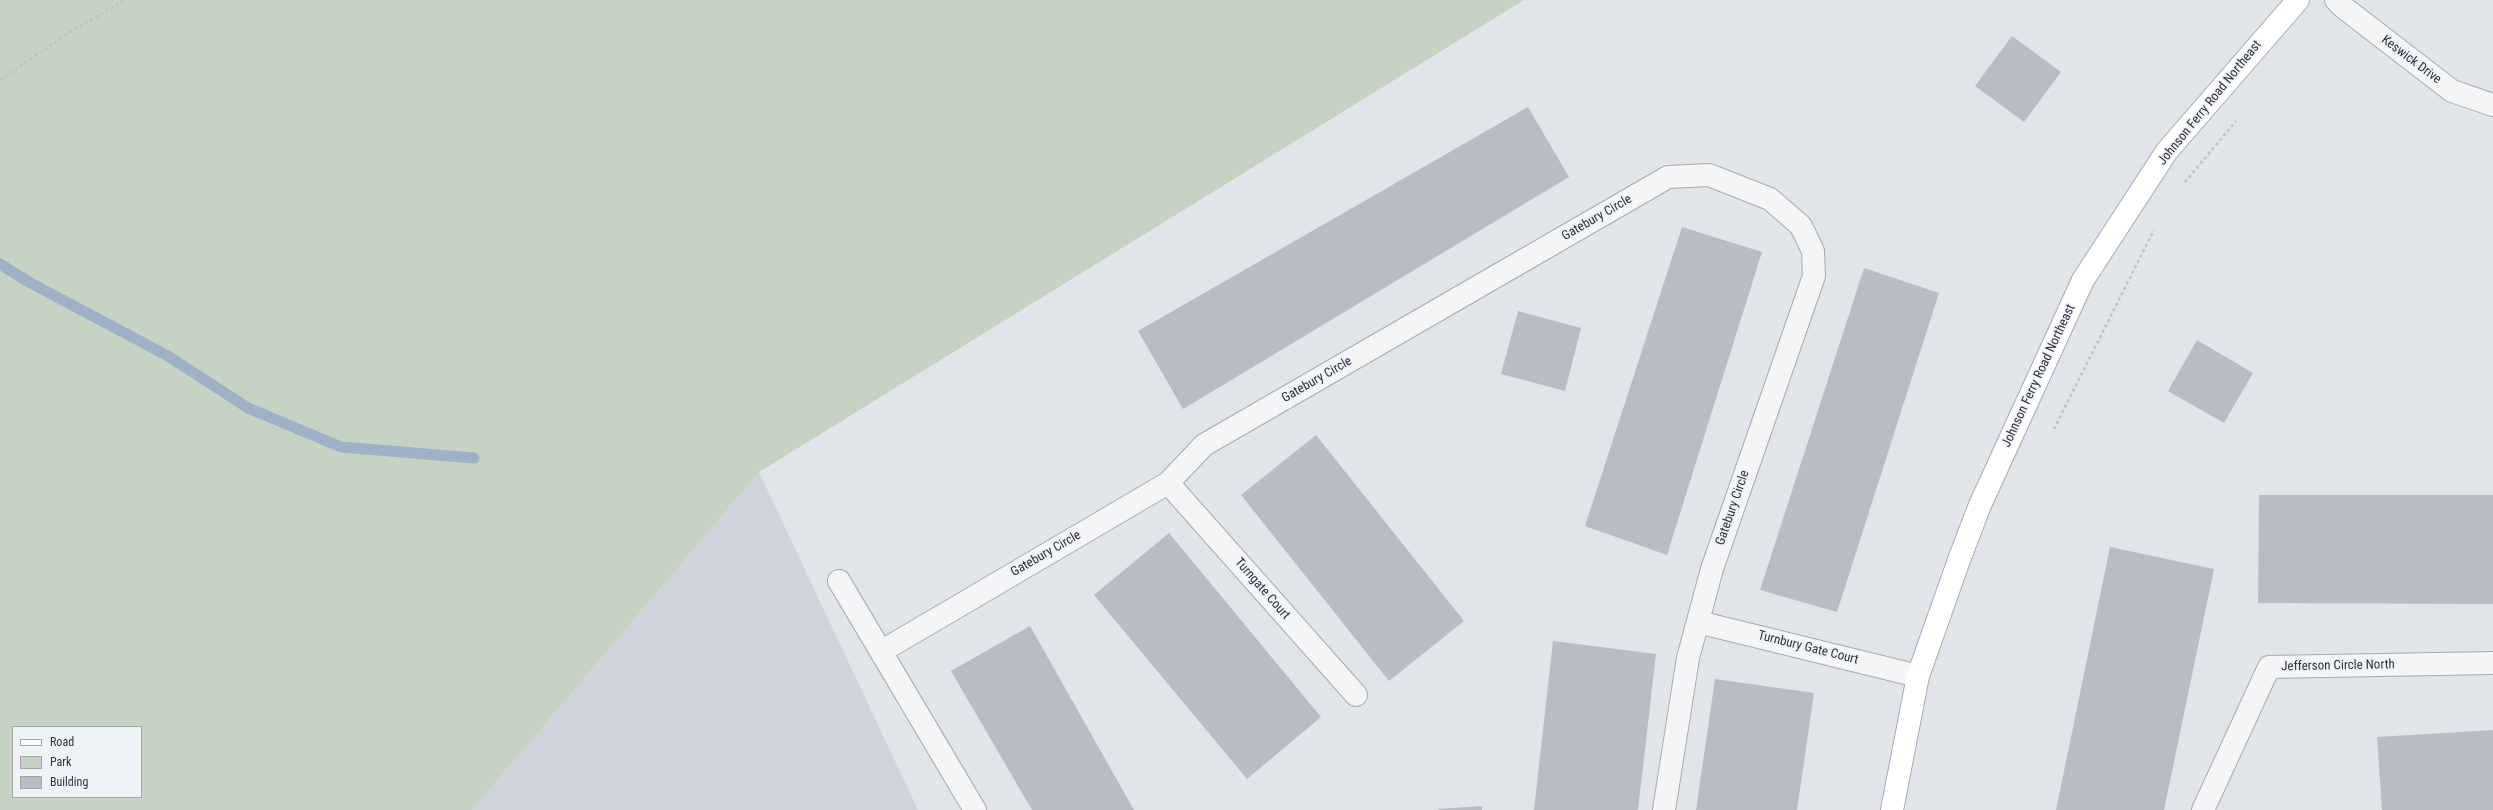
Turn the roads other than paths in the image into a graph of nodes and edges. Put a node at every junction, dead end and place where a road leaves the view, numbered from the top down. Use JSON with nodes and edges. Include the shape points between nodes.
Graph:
{"nodes":[{"id":1,"x":2298,"y":0,"type":"edge"},
{"id":2,"x":2336,"y":0,"type":"edge"},
{"id":3,"x":2493,"y":105,"type":"edge"},
{"id":4,"x":1168,"y":483,"type":"junction"},
{"id":5,"x":840,"y":581,"type":"dead end"},
{"id":6,"x":1698,"y":622,"type":"junction"},
{"id":7,"x":882,"y":651,"type":"junction"},
{"id":8,"x":2493,"y":663,"type":"edge"},
{"id":9,"x":1918,"y":676,"type":"junction"},
{"id":10,"x":1356,"y":695,"type":"dead end"},
{"id":11,"x":975,"y":810,"type":"edge"},
{"id":12,"x":1664,"y":810,"type":"edge"},
{"id":13,"x":1892,"y":810,"type":"edge"},
{"id":14,"x":2203,"y":810,"type":"edge"}],
"edges":[{"from":1,"to":9,"type":"main road","name":"Johnson Ferry Road Northeast","via":[[2167,151],[2083,280],[1980,505]]},
{"from":2,"to":3,"type":"street","name":"Keswick Drive","via":[[2452,91]]},
{"from":4,"to":6,"type":"street","name":"Gatebury Circle","via":[[1204,445],[1668,177],[1709,175],[1770,199],[1802,226],[1813,251],[1814,276],[1712,569]]},
{"from":4,"to":7,"type":"street","name":"Gatebury Circle"},
{"from":4,"to":10,"type":"street","name":"Turngate Court"},
{"from":5,"to":7,"type":"street"},
{"from":6,"to":9,"type":"street","name":"Turnbury Gate Court"},
{"from":6,"to":12,"type":"street","name":"Gatebury Circle","via":[[1688,658]]},
{"from":7,"to":11,"type":"street"},
{"from":8,"to":14,"type":"street","name":"Jefferson Circle North","via":[[2269,667]]},
{"from":9,"to":13,"type":"main road","name":"Johnson Ferry Road Northeast"}]}
